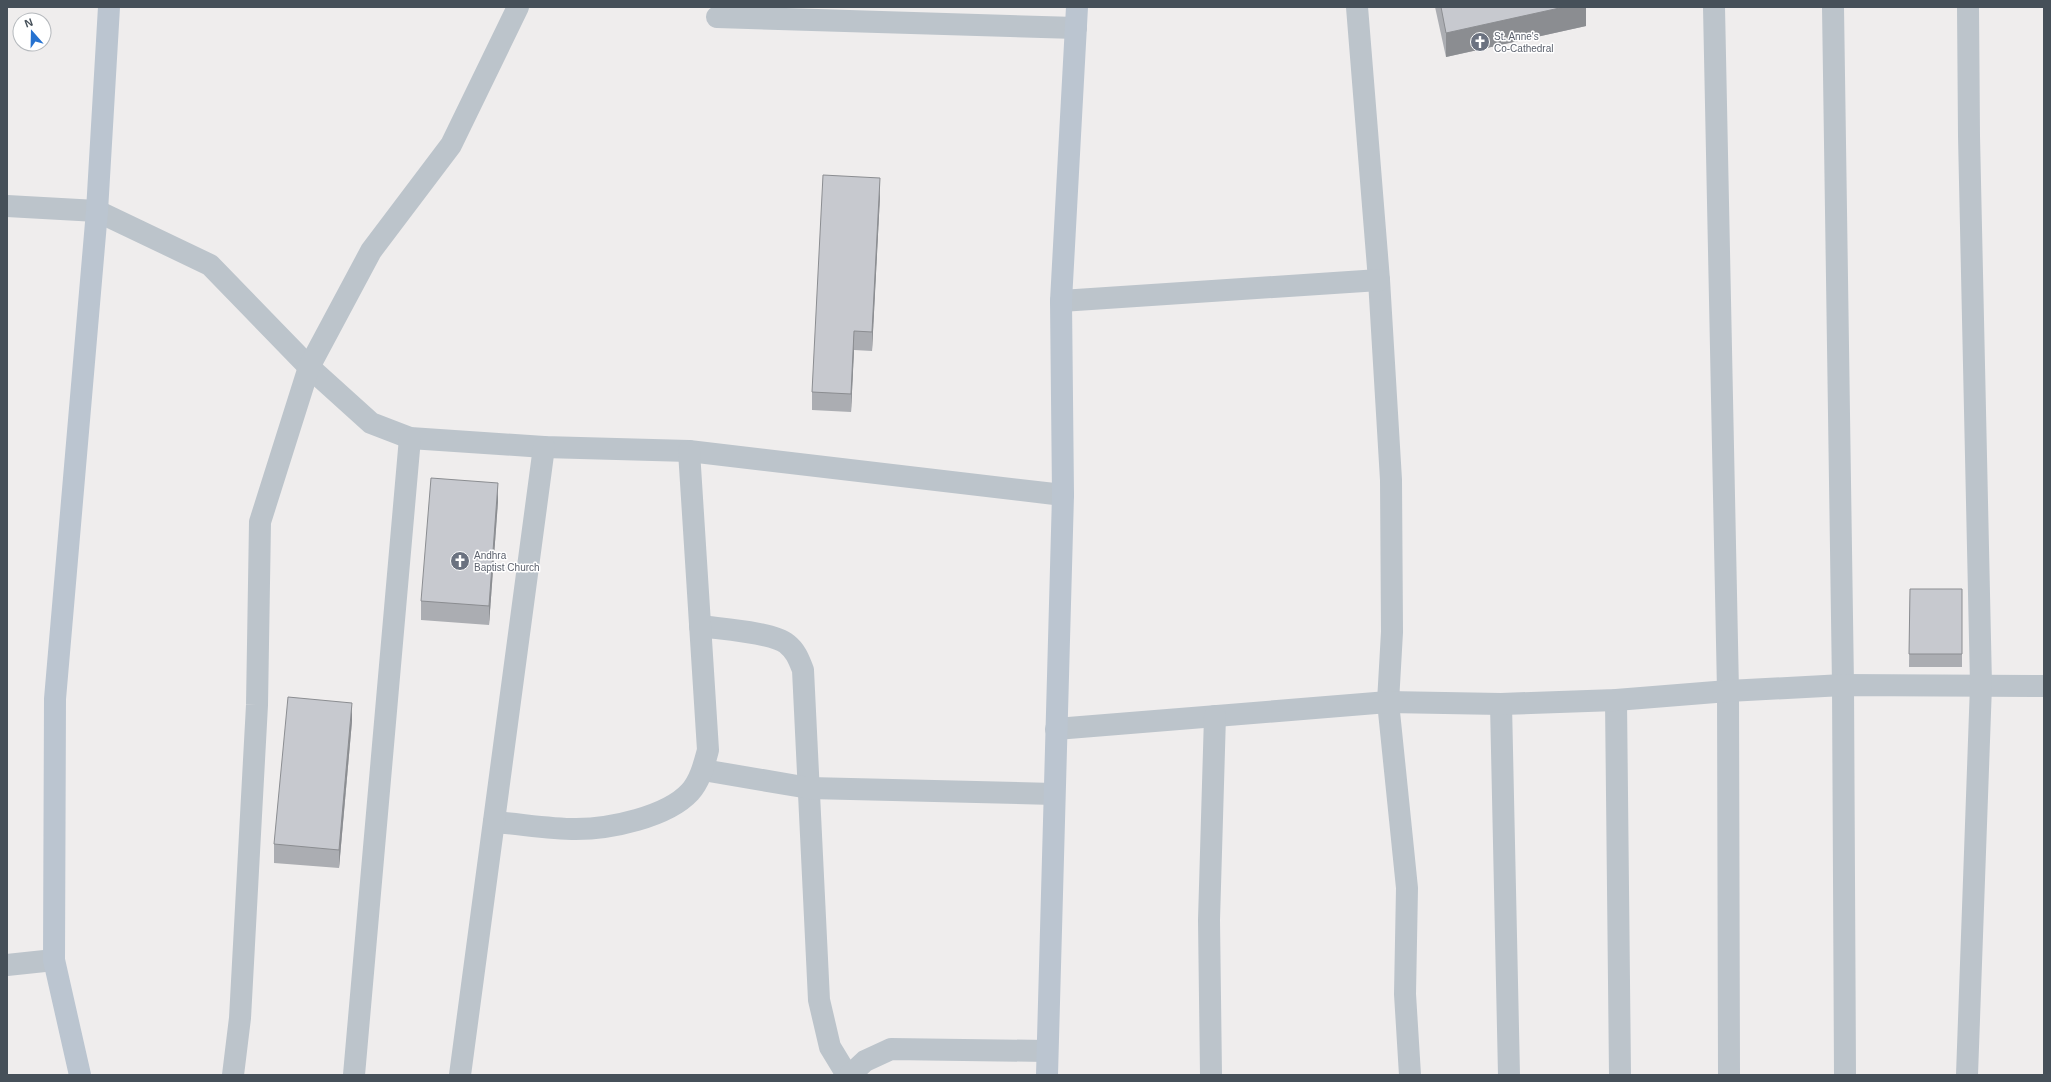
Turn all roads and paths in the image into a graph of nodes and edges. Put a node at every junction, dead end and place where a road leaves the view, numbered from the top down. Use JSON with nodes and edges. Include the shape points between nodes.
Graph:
{"nodes":[{"id":1,"x":109,"y":7,"type":"edge"},
{"id":2,"x":518,"y":7,"type":"edge"},
{"id":3,"x":1357,"y":7,"type":"edge"},
{"id":4,"x":1714,"y":7,"type":"edge"},
{"id":5,"x":1833,"y":7,"type":"edge"},
{"id":6,"x":1968,"y":7,"type":"edge"},
{"id":7,"x":717,"y":17,"type":"dead end"},
{"id":8,"x":1077,"y":18,"type":"edge"},
{"id":9,"x":7,"y":206,"type":"edge"},
{"id":10,"x":97,"y":211,"type":"junction"},
{"id":11,"x":1379,"y":280,"type":"junction"},
{"id":12,"x":1061,"y":301,"type":"junction"},
{"id":13,"x":309,"y":368,"type":"junction"},
{"id":14,"x":410,"y":438,"type":"junction"},
{"id":15,"x":544,"y":447,"type":"junction"},
{"id":16,"x":689,"y":451,"type":"junction"},
{"id":17,"x":1063,"y":494,"type":"junction"},
{"id":18,"x":700,"y":626,"type":"junction"},
{"id":19,"x":1981,"y":685,"type":"junction"},
{"id":20,"x":1843,"y":686,"type":"junction"},
{"id":21,"x":2044,"y":686,"type":"edge"},
{"id":22,"x":1728,"y":691,"type":"junction"},
{"id":23,"x":1616,"y":700,"type":"junction"},
{"id":24,"x":1388,"y":702,"type":"junction"},
{"id":25,"x":1501,"y":704,"type":"junction"},
{"id":26,"x":1215,"y":716,"type":"junction"},
{"id":27,"x":1056,"y":729,"type":"junction"},
{"id":28,"x":703,"y":770,"type":"junction"},
{"id":29,"x":808,"y":788,"type":"junction"},
{"id":30,"x":1054,"y":794,"type":"junction"},
{"id":31,"x":494,"y":822,"type":"junction"},
{"id":32,"x":54,"y":960,"type":"junction"},
{"id":33,"x":7,"y":965,"type":"edge"},
{"id":34,"x":1048,"y":1051,"type":"junction"},
{"id":35,"x":80,"y":1075,"type":"edge"},
{"id":36,"x":233,"y":1075,"type":"edge"},
{"id":37,"x":354,"y":1075,"type":"edge"},
{"id":38,"x":460,"y":1075,"type":"edge"},
{"id":39,"x":849,"y":1075,"type":"edge"},
{"id":40,"x":1047,"y":1075,"type":"edge"},
{"id":41,"x":1210,"y":1075,"type":"edge"},
{"id":42,"x":1410,"y":1075,"type":"edge"},
{"id":43,"x":1509,"y":1075,"type":"edge"},
{"id":44,"x":1620,"y":1075,"type":"edge"},
{"id":45,"x":1729,"y":1075,"type":"edge"},
{"id":46,"x":1845,"y":1075,"type":"edge"},
{"id":47,"x":1967,"y":1075,"type":"edge"}],
"edges":[{"from":1,"to":10,"type":"main road"},
{"from":2,"to":13,"type":"street","via":[[451,145],[371,251]]},
{"from":3,"to":11,"type":"street"},
{"from":4,"to":22,"type":"street"},
{"from":5,"to":20,"type":"street"},
{"from":6,"to":19,"type":"street"},
{"from":7,"to":8,"type":"street"},
{"from":8,"to":12,"type":"main road"},
{"from":9,"to":10,"type":"street"},
{"from":10,"to":13,"type":"street","via":[[210,266]]},
{"from":10,"to":32,"type":"main road","via":[[55,699]]},
{"from":11,"to":12,"type":"street"},
{"from":11,"to":24,"type":"street","via":[[1392,480],[1392,632]]},
{"from":12,"to":17,"type":"main road"},
{"from":13,"to":14,"type":"street","via":[[371,424]]},
{"from":13,"to":36,"type":"street","via":[[260,522],[257,705],[240,1018]]},
{"from":14,"to":15,"type":"street"},
{"from":14,"to":37,"type":"street"},
{"from":15,"to":16,"type":"street"},
{"from":15,"to":31,"type":"street"},
{"from":16,"to":17,"type":"street"},
{"from":16,"to":18,"type":"street"},
{"from":17,"to":27,"type":"main road"},
{"from":18,"to":28,"type":"street","via":[[708,750]]},
{"from":18,"to":29,"type":"street","via":[[774,637],[787,643],[796,653],[803,670]]},
{"from":19,"to":20,"type":"street"},
{"from":19,"to":21,"type":"street"},
{"from":19,"to":47,"type":"street"},
{"from":20,"to":22,"type":"street"},
{"from":20,"to":46,"type":"street"},
{"from":22,"to":23,"type":"street"},
{"from":22,"to":45,"type":"street"},
{"from":23,"to":25,"type":"street"},
{"from":23,"to":44,"type":"street"},
{"from":24,"to":25,"type":"street"},
{"from":24,"to":26,"type":"street"},
{"from":24,"to":42,"type":"street","via":[[1407,888],[1405,994]]},
{"from":25,"to":43,"type":"street"},
{"from":26,"to":27,"type":"street"},
{"from":26,"to":41,"type":"street","via":[[1209,920]]},
{"from":27,"to":30,"type":"main road"},
{"from":28,"to":29,"type":"street"},
{"from":28,"to":31,"type":"street","via":[[687,795],[678,803],[654,815],[601,827],[576,829]]},
{"from":29,"to":30,"type":"street"},
{"from":29,"to":39,"type":"street","via":[[819,1000],[830,1047]]},
{"from":30,"to":34,"type":"main road"},
{"from":31,"to":38,"type":"street"},
{"from":32,"to":33,"type":"street"},
{"from":32,"to":35,"type":"main road"},
{"from":34,"to":39,"type":"street","via":[[891,1049],[866,1061]]},
{"from":34,"to":40,"type":"main road"}]}
